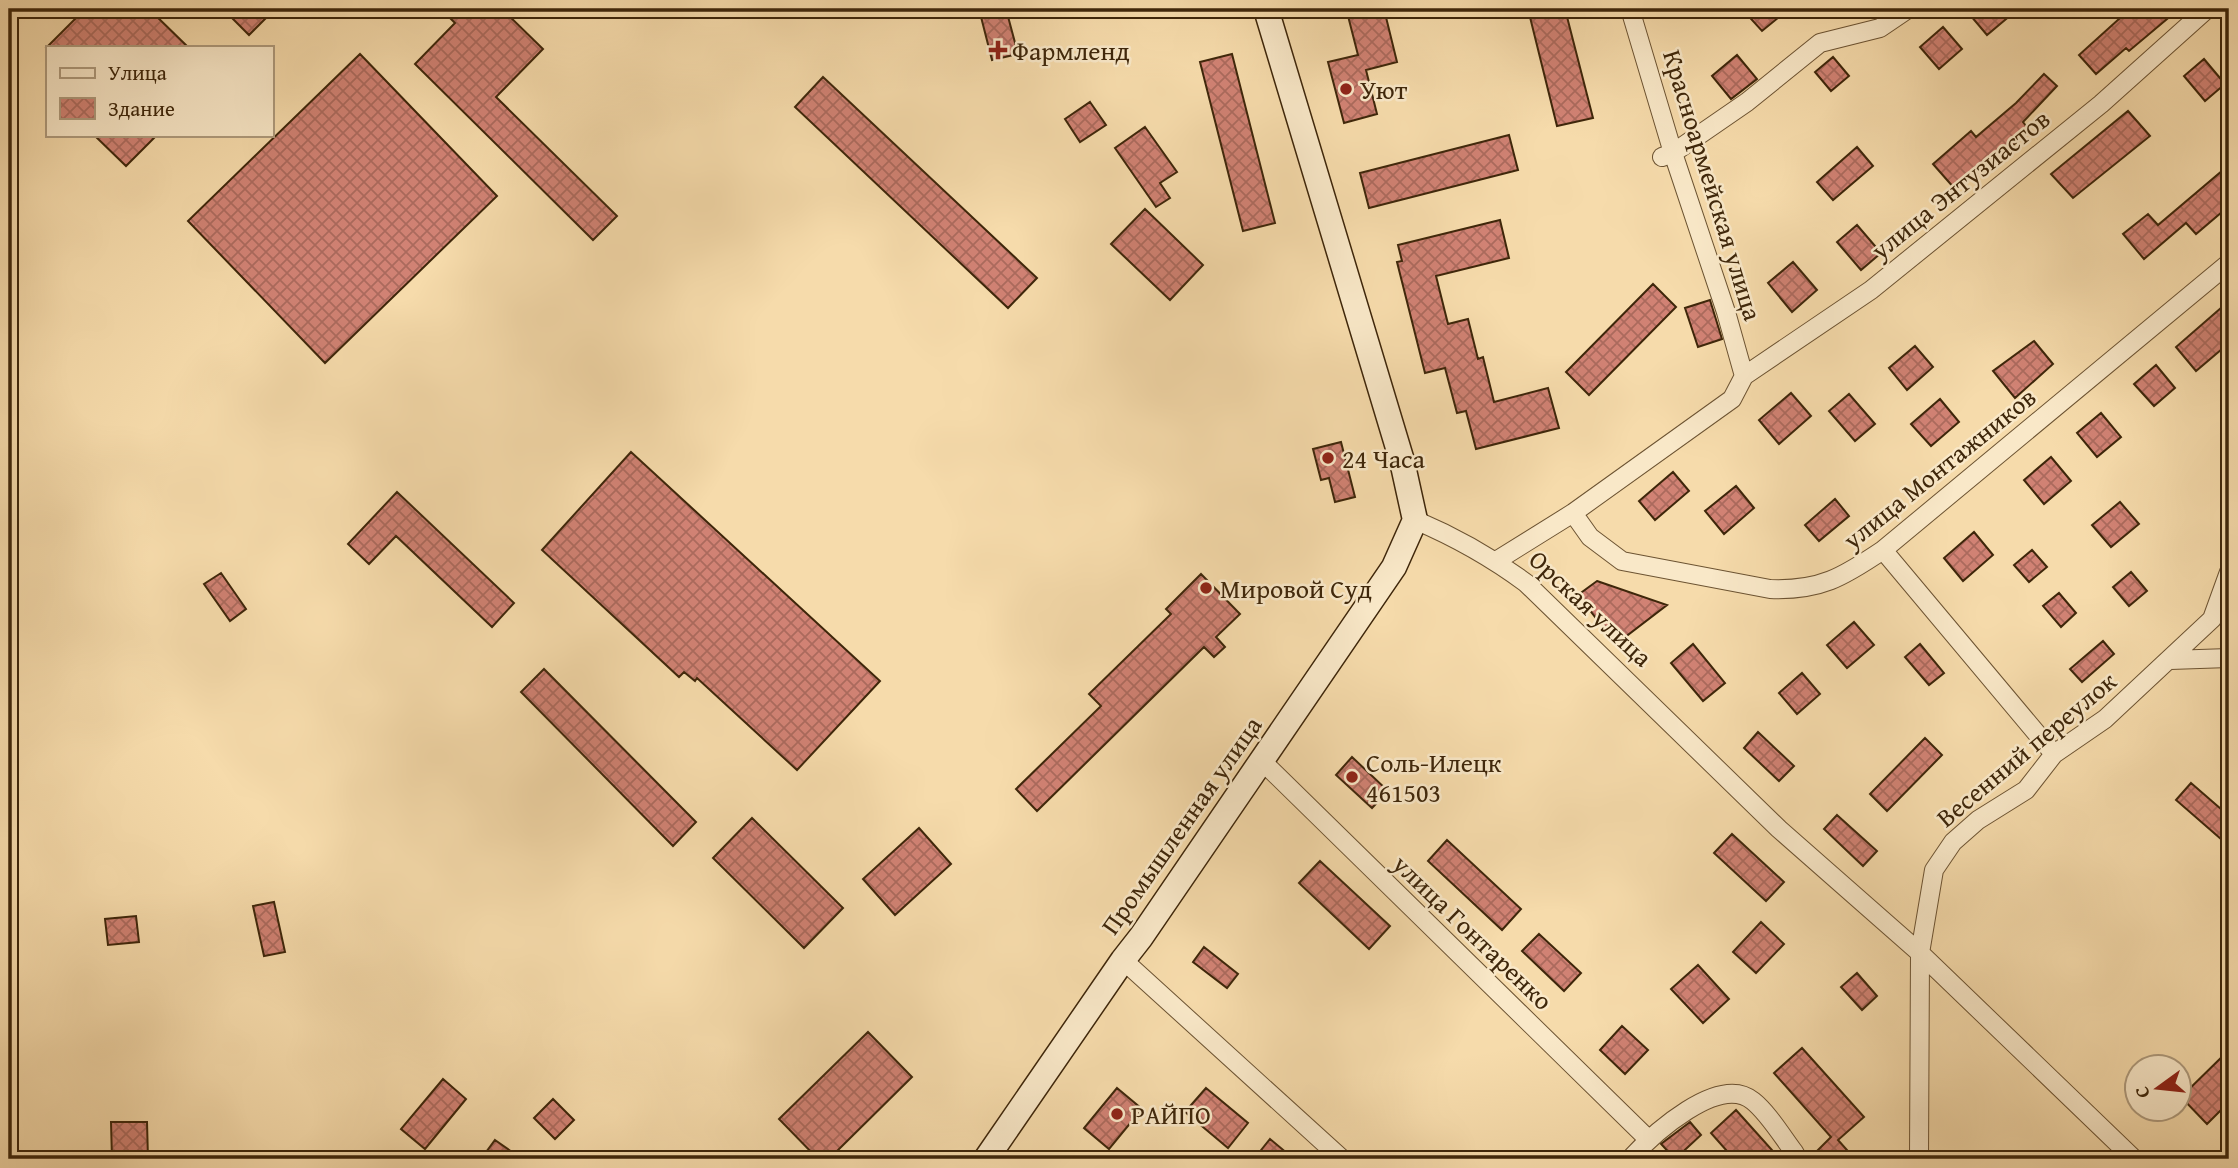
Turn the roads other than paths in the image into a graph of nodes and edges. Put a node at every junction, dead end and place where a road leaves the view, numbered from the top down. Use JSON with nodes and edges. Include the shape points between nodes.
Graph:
{"nodes":[{"id":1,"x":1266,"y":9,"type":"edge"},
{"id":2,"x":1631,"y":9,"type":"edge"},
{"id":3,"x":1908,"y":9,"type":"edge"},
{"id":4,"x":2207,"y":9,"type":"edge"},
{"id":5,"x":1668,"y":155,"type":"junction"},
{"id":6,"x":2229,"y":263,"type":"edge"},
{"id":7,"x":1742,"y":382,"type":"junction"},
{"id":8,"x":1573,"y":513,"type":"junction"},
{"id":9,"x":1415,"y":520,"type":"junction"},
{"id":10,"x":1883,"y":550,"type":"junction"},
{"id":11,"x":1496,"y":561,"type":"junction"},
{"id":12,"x":2229,"y":572,"type":"edge"},
{"id":13,"x":2229,"y":658,"type":"edge"},
{"id":14,"x":2170,"y":660,"type":"junction"},
{"id":15,"x":2054,"y":754,"type":"junction"},
{"id":16,"x":1262,"y":761,"type":"junction"},
{"id":17,"x":1920,"y":953,"type":"junction"},
{"id":18,"x":1123,"y":960,"type":"junction"},
{"id":19,"x":1648,"y":1139,"type":"junction"},
{"id":20,"x":986,"y":1159,"type":"edge"},
{"id":21,"x":1342,"y":1159,"type":"edge"},
{"id":22,"x":1630,"y":1159,"type":"edge"},
{"id":23,"x":1798,"y":1159,"type":"edge"},
{"id":24,"x":1919,"y":1159,"type":"edge"},
{"id":25,"x":2134,"y":1159,"type":"edge"}],
"edges":[{"from":1,"to":9,"type":"street","via":[[1402,461]]},
{"from":2,"to":5,"type":"street","name":"Красноармейская улица"},
{"from":3,"to":5,"type":"street","via":[[1880,28],[1821,43],[1747,102]]},
{"from":4,"to":7,"type":"street","name":"улица Энтузиастов","via":[[2101,104],[1871,290]]},
{"from":5,"to":7,"type":"street","name":"Красноармейская улица","via":[[1726,312]]},
{"from":6,"to":10,"type":"street","name":"улица Монтажников"},
{"from":7,"to":8,"type":"street","name":"улица Энтузиастов","via":[[1732,399]]},
{"from":8,"to":10,"type":"street","name":"улица Монтажников","via":[[1590,537],[1622,561],[1770,589],[1794,590],[1830,582]]},
{"from":8,"to":11,"type":"street","name":"улица Энтузиастов"},
{"from":9,"to":11,"type":"street","name":"Орская улица"},
{"from":9,"to":16,"type":"street","name":"Промышленная улица","via":[[1394,567]]},
{"from":10,"to":15,"type":"street"},
{"from":11,"to":17,"type":"street","name":"Орская улица","via":[[1526,583],[1779,829]]},
{"from":12,"to":14,"type":"street","name":"Весенний переулок","via":[[2212,619]]},
{"from":13,"to":14,"type":"street"},
{"from":14,"to":15,"type":"street","name":"Весенний переулок","via":[[2105,719]]},
{"from":15,"to":17,"type":"street","name":"Весенний переулок","via":[[2026,790],[1953,842],[1934,870]]},
{"from":16,"to":18,"type":"street","name":"Промышленная улица"},
{"from":16,"to":19,"type":"street","name":"улица Гонтаренко"},
{"from":17,"to":24,"type":"street"},
{"from":17,"to":25,"type":"street","name":"Орская улица"},
{"from":18,"to":20,"type":"street","name":"Промышленная улица"},
{"from":18,"to":21,"type":"street"},
{"from":19,"to":22,"type":"street"},
{"from":19,"to":23,"type":"street","via":[[1704,1100],[1735,1092],[1753,1100]]}]}
